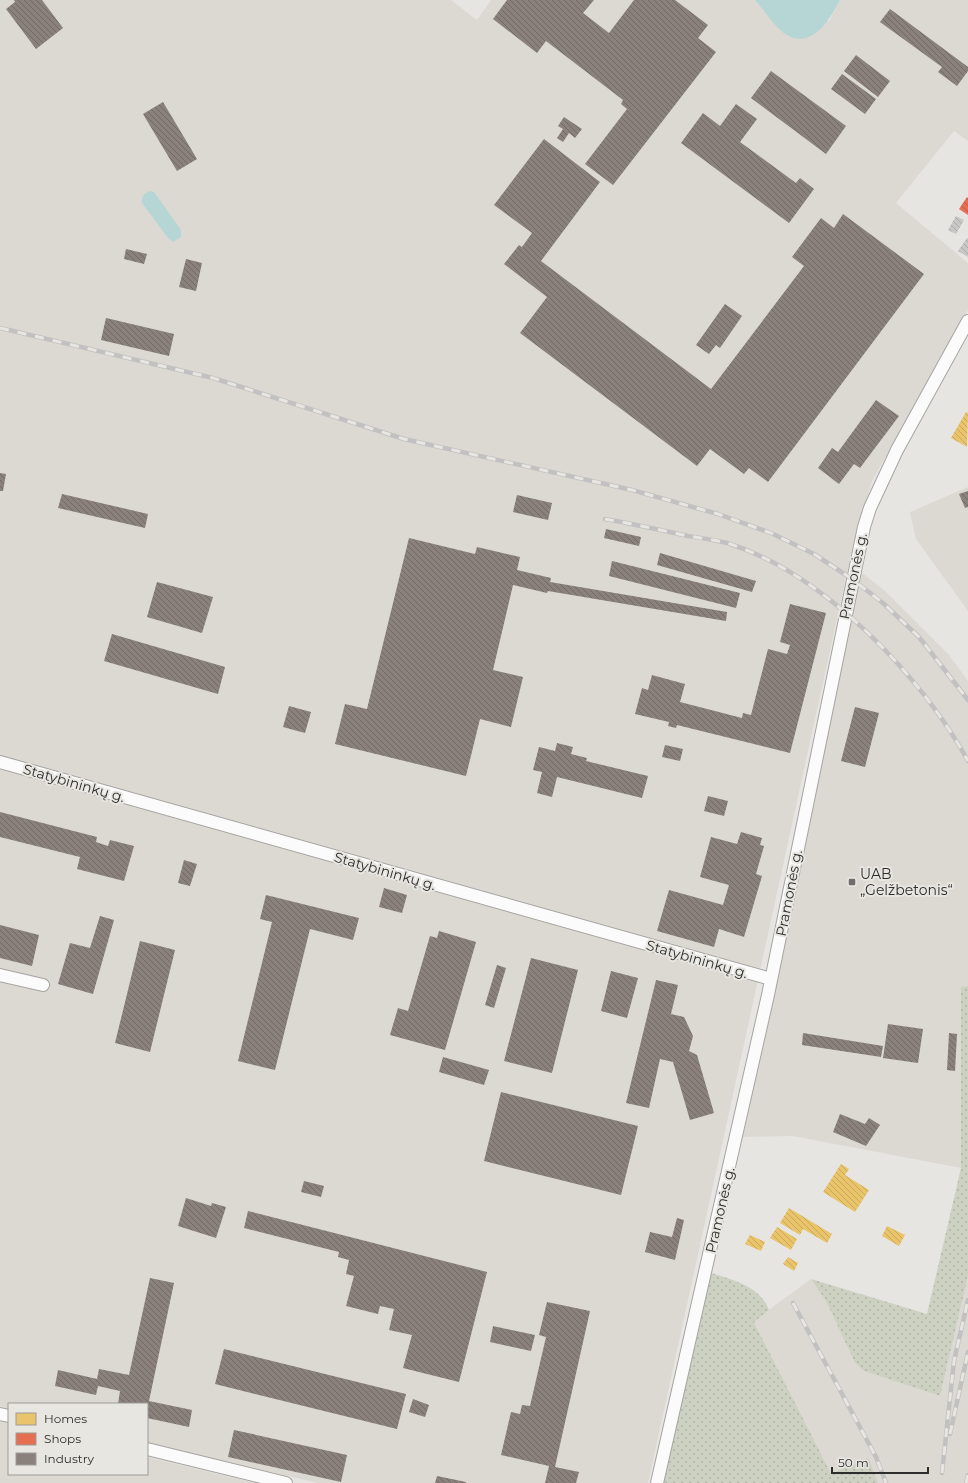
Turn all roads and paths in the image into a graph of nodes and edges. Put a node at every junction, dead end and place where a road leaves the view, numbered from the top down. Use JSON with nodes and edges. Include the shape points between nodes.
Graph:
{"nodes":[{"id":1,"x":968,"y":322,"type":"edge"},
{"id":2,"x":0,"y":762,"type":"edge"},
{"id":3,"x":0,"y":975,"type":"edge"},
{"id":4,"x":771,"y":979,"type":"junction"},
{"id":5,"x":43,"y":985,"type":"dead end"},
{"id":6,"x":148,"y":1449,"type":"edge"},
{"id":7,"x":286,"y":1483,"type":"edge"},
{"id":8,"x":657,"y":1483,"type":"edge"}],
"edges":[{"from":1,"to":4,"type":"street","name":"Pramonės g.","via":[[897,450],[864,527]]},
{"from":2,"to":4,"type":"street","name":"Statybininkų g."},
{"from":3,"to":5,"type":"street"},
{"from":4,"to":8,"type":"street","name":"Pramonės g."},
{"from":6,"to":7,"type":"street"}]}
